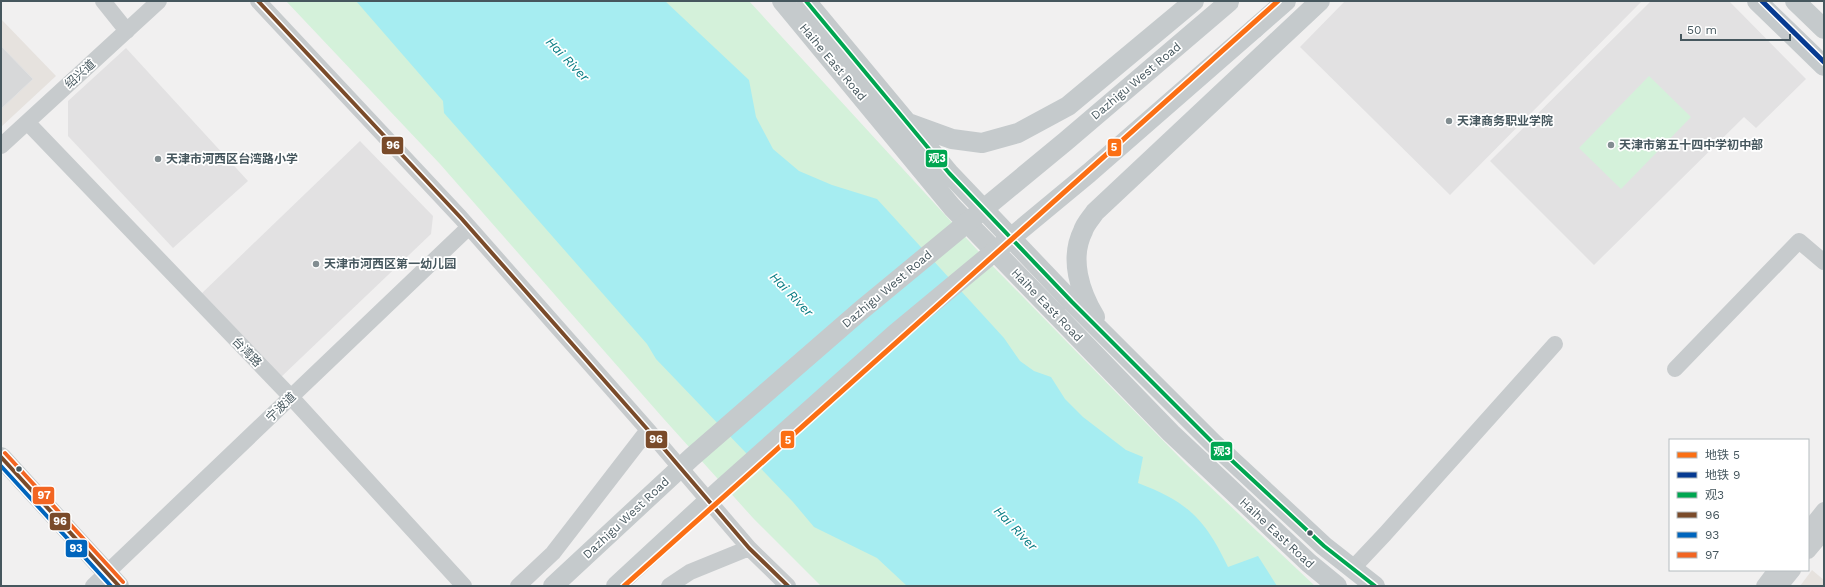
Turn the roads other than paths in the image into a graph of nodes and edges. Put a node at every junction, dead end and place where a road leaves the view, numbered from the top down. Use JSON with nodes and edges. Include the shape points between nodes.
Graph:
{"nodes":[{"id":1,"x":103,"y":1,"type":"edge"},
{"id":2,"x":159,"y":1,"type":"edge"},
{"id":3,"x":258,"y":1,"type":"edge"},
{"id":4,"x":782,"y":1,"type":"edge"},
{"id":5,"x":806,"y":1,"type":"edge"},
{"id":6,"x":1194,"y":1,"type":"edge"},
{"id":7,"x":1229,"y":1,"type":"edge"},
{"id":8,"x":1286,"y":1,"type":"edge"},
{"id":9,"x":1320,"y":1,"type":"edge"},
{"id":10,"x":1757,"y":1,"type":"edge"},
{"id":11,"x":1795,"y":1,"type":"edge"},
{"id":12,"x":1824,"y":29,"type":"edge"},
{"id":13,"x":127,"y":31,"type":"junction"},
{"id":14,"x":1824,"y":66,"type":"edge"},
{"id":15,"x":28,"y":122,"type":"junction"},
{"id":16,"x":908,"y":123,"type":"junction"},
{"id":17,"x":1,"y":146,"type":"edge"},
{"id":18,"x":469,"y":227,"type":"junction"},
{"id":19,"x":1824,"y":262,"type":"edge"},
{"id":20,"x":1106,"y":336,"type":"junction"},
{"id":21,"x":1555,"y":344,"type":"dead end"},
{"id":22,"x":1676,"y":369,"type":"dead end"},
{"id":23,"x":290,"y":397,"type":"junction"},
{"id":24,"x":648,"y":430,"type":"junction"},
{"id":25,"x":1,"y":457,"type":"edge"},
{"id":26,"x":1824,"y":510,"type":"edge"},
{"id":27,"x":1809,"y":529,"type":"edge"},
{"id":28,"x":1824,"y":532,"type":"edge"},
{"id":29,"x":749,"y":548,"type":"junction"},
{"id":30,"x":1809,"y":550,"type":"edge"},
{"id":31,"x":1352,"y":569,"type":"junction"},
{"id":32,"x":1775,"y":571,"type":"edge"},
{"id":33,"x":1792,"y":571,"type":"edge"},
{"id":34,"x":106,"y":582,"type":"edge"},
{"id":35,"x":464,"y":586,"type":"edge"},
{"id":36,"x":518,"y":586,"type":"edge"},
{"id":37,"x":553,"y":586,"type":"edge"},
{"id":38,"x":616,"y":586,"type":"edge"},
{"id":39,"x":669,"y":586,"type":"edge"},
{"id":40,"x":788,"y":586,"type":"edge"},
{"id":41,"x":1337,"y":586,"type":"edge"},
{"id":42,"x":1375,"y":586,"type":"edge"},
{"id":43,"x":1764,"y":586,"type":"edge"},
{"id":44,"x":1780,"y":586,"type":"edge"}],
"edges":[{"from":1,"to":13,"type":"street"},
{"from":2,"to":13,"type":"street","name":"绍兴道"},
{"from":3,"to":18,"type":"street"},
{"from":4,"to":41,"type":"main road","name":"Haihe East Road","via":[[958,212],[1171,433],[1309,564]]},
{"from":5,"to":16,"type":"main road","name":"Haihe East Road"},
{"from":6,"to":16,"type":"main road","via":[[1068,106],[1018,133],[982,143],[952,140]]},
{"from":7,"to":37,"type":"main road","name":"Dazhigu West Road","bridge":true,"via":[[1066,141],[859,312],[692,457]]},
{"from":8,"to":38,"type":"main road","bridge":true,"via":[[1089,173],[894,334]]},
{"from":9,"to":20,"type":"main road","via":[[1113,194],[1095,212],[1082,231],[1076,266],[1085,300]]},
{"from":10,"to":14,"type":"main road"},
{"from":11,"to":12,"type":"main road"},
{"from":13,"to":15,"type":"street","name":"绍兴道"},
{"from":15,"to":17,"type":"street","name":"绍兴道"},
{"from":15,"to":23,"type":"street","name":"台湾路"},
{"from":16,"to":20,"type":"main road","name":"Haihe East Road","via":[[949,173]]},
{"from":18,"to":23,"type":"street","name":"宁波道"},
{"from":18,"to":24,"type":"street"},
{"from":19,"to":22,"type":"street","via":[[1799,241]]},
{"from":20,"to":31,"type":"main road","name":"Haihe East Road","via":[[1214,443]]},
{"from":21,"to":31,"type":"street"},
{"from":23,"to":34,"type":"street","name":"宁波道"},
{"from":23,"to":35,"type":"street","name":"台湾路"},
{"from":24,"to":29,"type":"street"},
{"from":24,"to":36,"type":"street","via":[[553,553]]},
{"from":25,"to":34,"type":"main road"},
{"from":26,"to":27,"type":"street"},
{"from":28,"to":30,"type":"street"},
{"from":29,"to":39,"type":"street","via":[[690,572]]},
{"from":29,"to":40,"type":"street"},
{"from":31,"to":42,"type":"main road","name":"Haihe East Road"},
{"from":32,"to":43,"type":"street"},
{"from":33,"to":44,"type":"street"}]}
